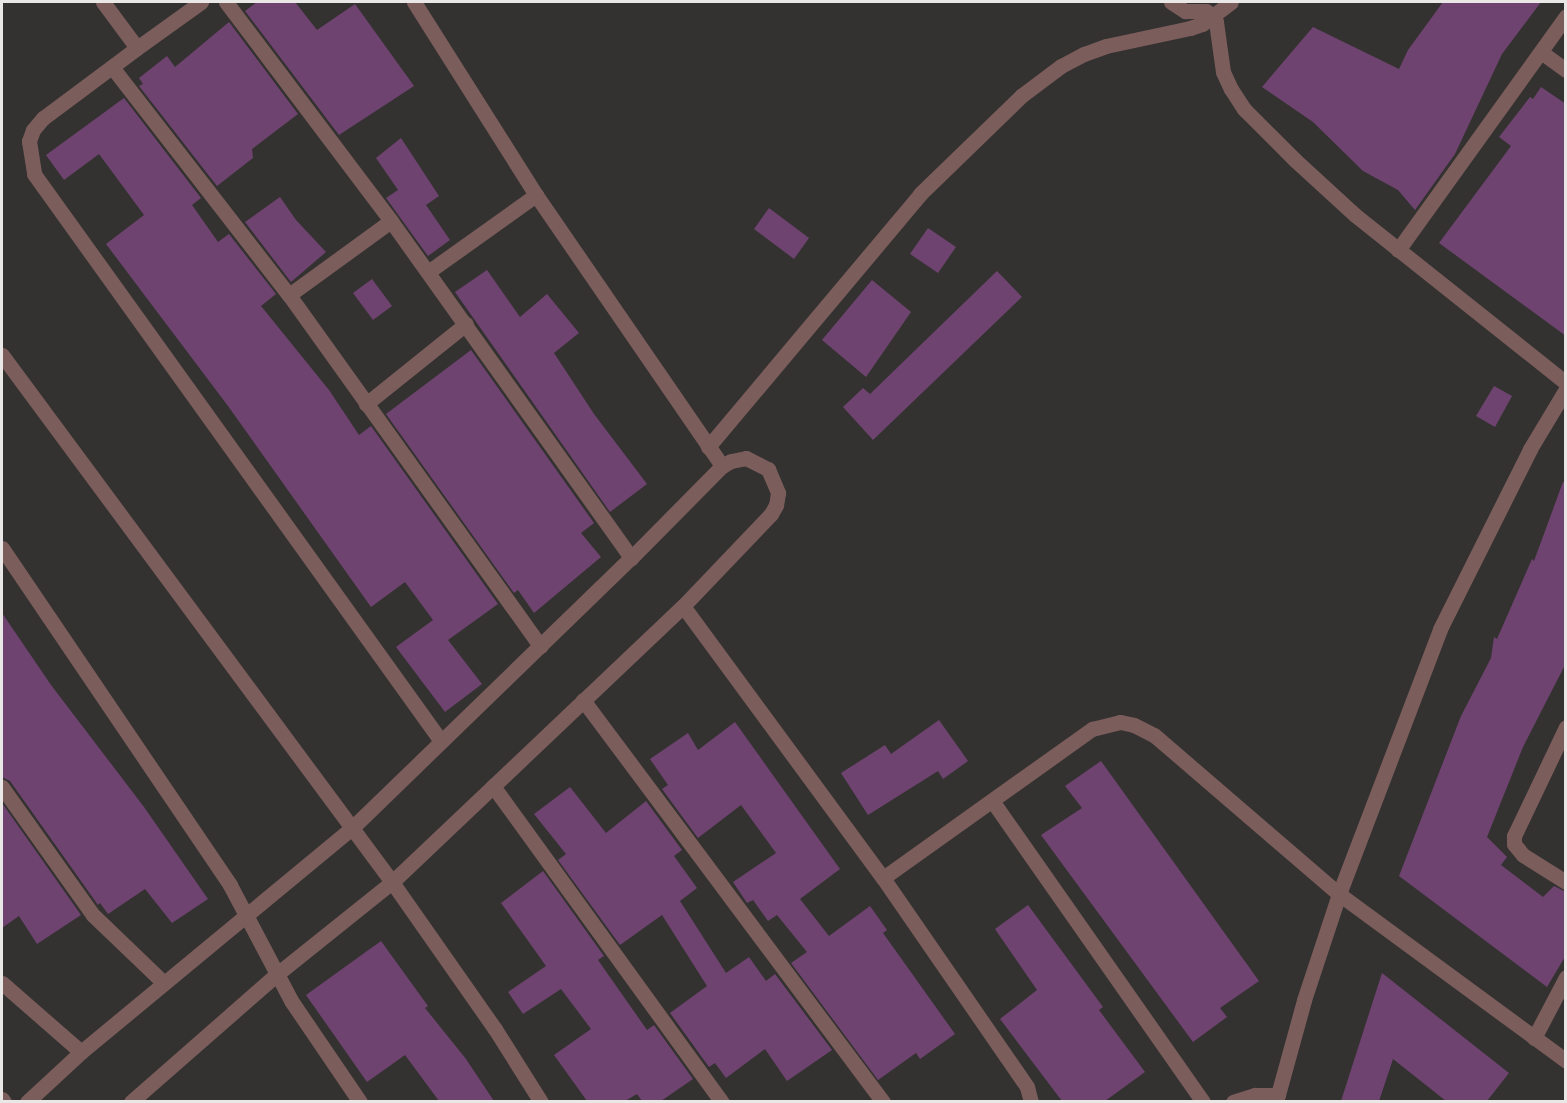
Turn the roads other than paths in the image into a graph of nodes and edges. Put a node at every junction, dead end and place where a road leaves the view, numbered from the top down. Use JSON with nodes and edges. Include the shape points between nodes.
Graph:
{"nodes":[{"id":1,"x":103,"y":2,"type":"edge"},
{"id":2,"x":201,"y":2,"type":"edge"},
{"id":3,"x":226,"y":2,"type":"edge"},
{"id":4,"x":414,"y":2,"type":"edge"},
{"id":5,"x":1171,"y":2,"type":"edge"},
{"id":6,"x":1231,"y":2,"type":"edge"},
{"id":7,"x":1213,"y":16,"type":"junction"},
{"id":8,"x":1566,"y":16,"type":"edge"},
{"id":9,"x":137,"y":48,"type":"junction"},
{"id":10,"x":1541,"y":52,"type":"junction"},
{"id":11,"x":112,"y":67,"type":"junction"},
{"id":12,"x":1566,"y":70,"type":"edge"},
{"id":13,"x":536,"y":195,"type":"junction"},
{"id":14,"x":391,"y":221,"type":"junction"},
{"id":15,"x":1398,"y":250,"type":"junction"},
{"id":16,"x":428,"y":272,"type":"junction"},
{"id":17,"x":289,"y":295,"type":"junction"},
{"id":18,"x":466,"y":324,"type":"junction"},
{"id":19,"x":2,"y":355,"type":"edge"},
{"id":20,"x":1566,"y":382,"type":"edge"},
{"id":21,"x":1566,"y":389,"type":"edge"},
{"id":22,"x":366,"y":404,"type":"junction"},
{"id":23,"x":708,"y":447,"type":"junction"},
{"id":24,"x":722,"y":466,"type":"junction"},
{"id":25,"x":2,"y":548,"type":"edge"},
{"id":26,"x":631,"y":558,"type":"junction"},
{"id":27,"x":683,"y":606,"type":"junction"},
{"id":28,"x":540,"y":646,"type":"junction"},
{"id":29,"x":583,"y":700,"type":"junction"},
{"id":30,"x":1566,"y":727,"type":"edge"},
{"id":31,"x":441,"y":741,"type":"junction"},
{"id":32,"x":493,"y":786,"type":"junction"},
{"id":33,"x":2,"y":787,"type":"edge"},
{"id":34,"x":993,"y":802,"type":"junction"},
{"id":35,"x":353,"y":827,"type":"junction"},
{"id":36,"x":883,"y":878,"type":"junction"},
{"id":37,"x":392,"y":882,"type":"junction"},
{"id":38,"x":1566,"y":882,"type":"edge"},
{"id":39,"x":1339,"y":894,"type":"junction"},
{"id":40,"x":246,"y":915,"type":"junction"},
{"id":41,"x":277,"y":974,"type":"junction"},
{"id":42,"x":1566,"y":977,"type":"edge"},
{"id":43,"x":2,"y":983,"type":"edge"},
{"id":44,"x":164,"y":983,"type":"junction"},
{"id":45,"x":1534,"y":1038,"type":"junction"},
{"id":46,"x":81,"y":1052,"type":"junction"},
{"id":47,"x":1566,"y":1061,"type":"edge"},
{"id":48,"x":1277,"y":1098,"type":"edge"},
{"id":49,"x":27,"y":1101,"type":"edge"},
{"id":50,"x":130,"y":1101,"type":"edge"},
{"id":51,"x":360,"y":1101,"type":"edge"},
{"id":52,"x":541,"y":1101,"type":"edge"},
{"id":53,"x":722,"y":1101,"type":"edge"},
{"id":54,"x":883,"y":1101,"type":"edge"},
{"id":55,"x":1030,"y":1101,"type":"edge"},
{"id":56,"x":1203,"y":1101,"type":"edge"},
{"id":57,"x":1233,"y":1101,"type":"edge"}],
"edges":[{"from":1,"to":9,"type":"street"},
{"from":2,"to":9,"type":"street"},
{"from":3,"to":14,"type":"street"},
{"from":4,"to":13,"type":"street"},
{"from":5,"to":7,"type":"street","via":[[1185,11],[1206,11]]},
{"from":6,"to":7,"type":"street"},
{"from":7,"to":15,"type":"street","via":[[1223,72],[1244,109],[1355,215]]},
{"from":7,"to":23,"type":"street","via":[[1190,28],[1084,54],[1021,96],[920,194]]},
{"from":8,"to":10,"type":"street"},
{"from":9,"to":11,"type":"street"},
{"from":10,"to":12,"type":"street"},
{"from":10,"to":15,"type":"street"},
{"from":11,"to":17,"type":"street"},
{"from":11,"to":31,"type":"street","via":[[43,118],[33,130],[28,141],[34,174]]},
{"from":13,"to":16,"type":"street"},
{"from":13,"to":23,"type":"street"},
{"from":14,"to":16,"type":"street"},
{"from":14,"to":17,"type":"street"},
{"from":15,"to":20,"type":"street"},
{"from":16,"to":18,"type":"street"},
{"from":17,"to":22,"type":"street"},
{"from":18,"to":22,"type":"street"},
{"from":18,"to":26,"type":"street"},
{"from":19,"to":35,"type":"street"},
{"from":21,"to":39,"type":"street","via":[[1530,449],[1440,629]]},
{"from":22,"to":28,"type":"street"},
{"from":23,"to":24,"type":"street"},
{"from":24,"to":26,"type":"street"},
{"from":24,"to":27,"type":"street","via":[[746,458],[759,463],[775,481],[776,505]]},
{"from":25,"to":40,"type":"street","via":[[230,885]]},
{"from":26,"to":28,"type":"street"},
{"from":27,"to":29,"type":"street"},
{"from":27,"to":36,"type":"street"},
{"from":28,"to":31,"type":"street"},
{"from":29,"to":32,"type":"street"},
{"from":29,"to":54,"type":"street"},
{"from":30,"to":38,"type":"street","via":[[1514,836],[1514,844],[1523,855]]},
{"from":31,"to":35,"type":"street"},
{"from":32,"to":37,"type":"street"},
{"from":32,"to":53,"type":"street"},
{"from":33,"to":44,"type":"street","via":[[93,915]]},
{"from":34,"to":36,"type":"street"},
{"from":34,"to":39,"type":"street","via":[[1092,729],[1120,722],[1134,725],[1154,735]]},
{"from":34,"to":56,"type":"street"},
{"from":35,"to":37,"type":"street"},
{"from":35,"to":40,"type":"street"},
{"from":36,"to":55,"type":"street","via":[[1028,1087]]},
{"from":37,"to":41,"type":"street"},
{"from":37,"to":52,"type":"street"},
{"from":39,"to":45,"type":"street"},
{"from":39,"to":48,"type":"street"},
{"from":40,"to":41,"type":"street"},
{"from":40,"to":44,"type":"street"},
{"from":41,"to":50,"type":"street"},
{"from":41,"to":51,"type":"street"},
{"from":42,"to":45,"type":"street"},
{"from":43,"to":46,"type":"street"},
{"from":44,"to":46,"type":"street"},
{"from":45,"to":47,"type":"street"},
{"from":46,"to":49,"type":"street"},
{"from":48,"to":57,"type":"street","via":[[1255,1095]]}]}
